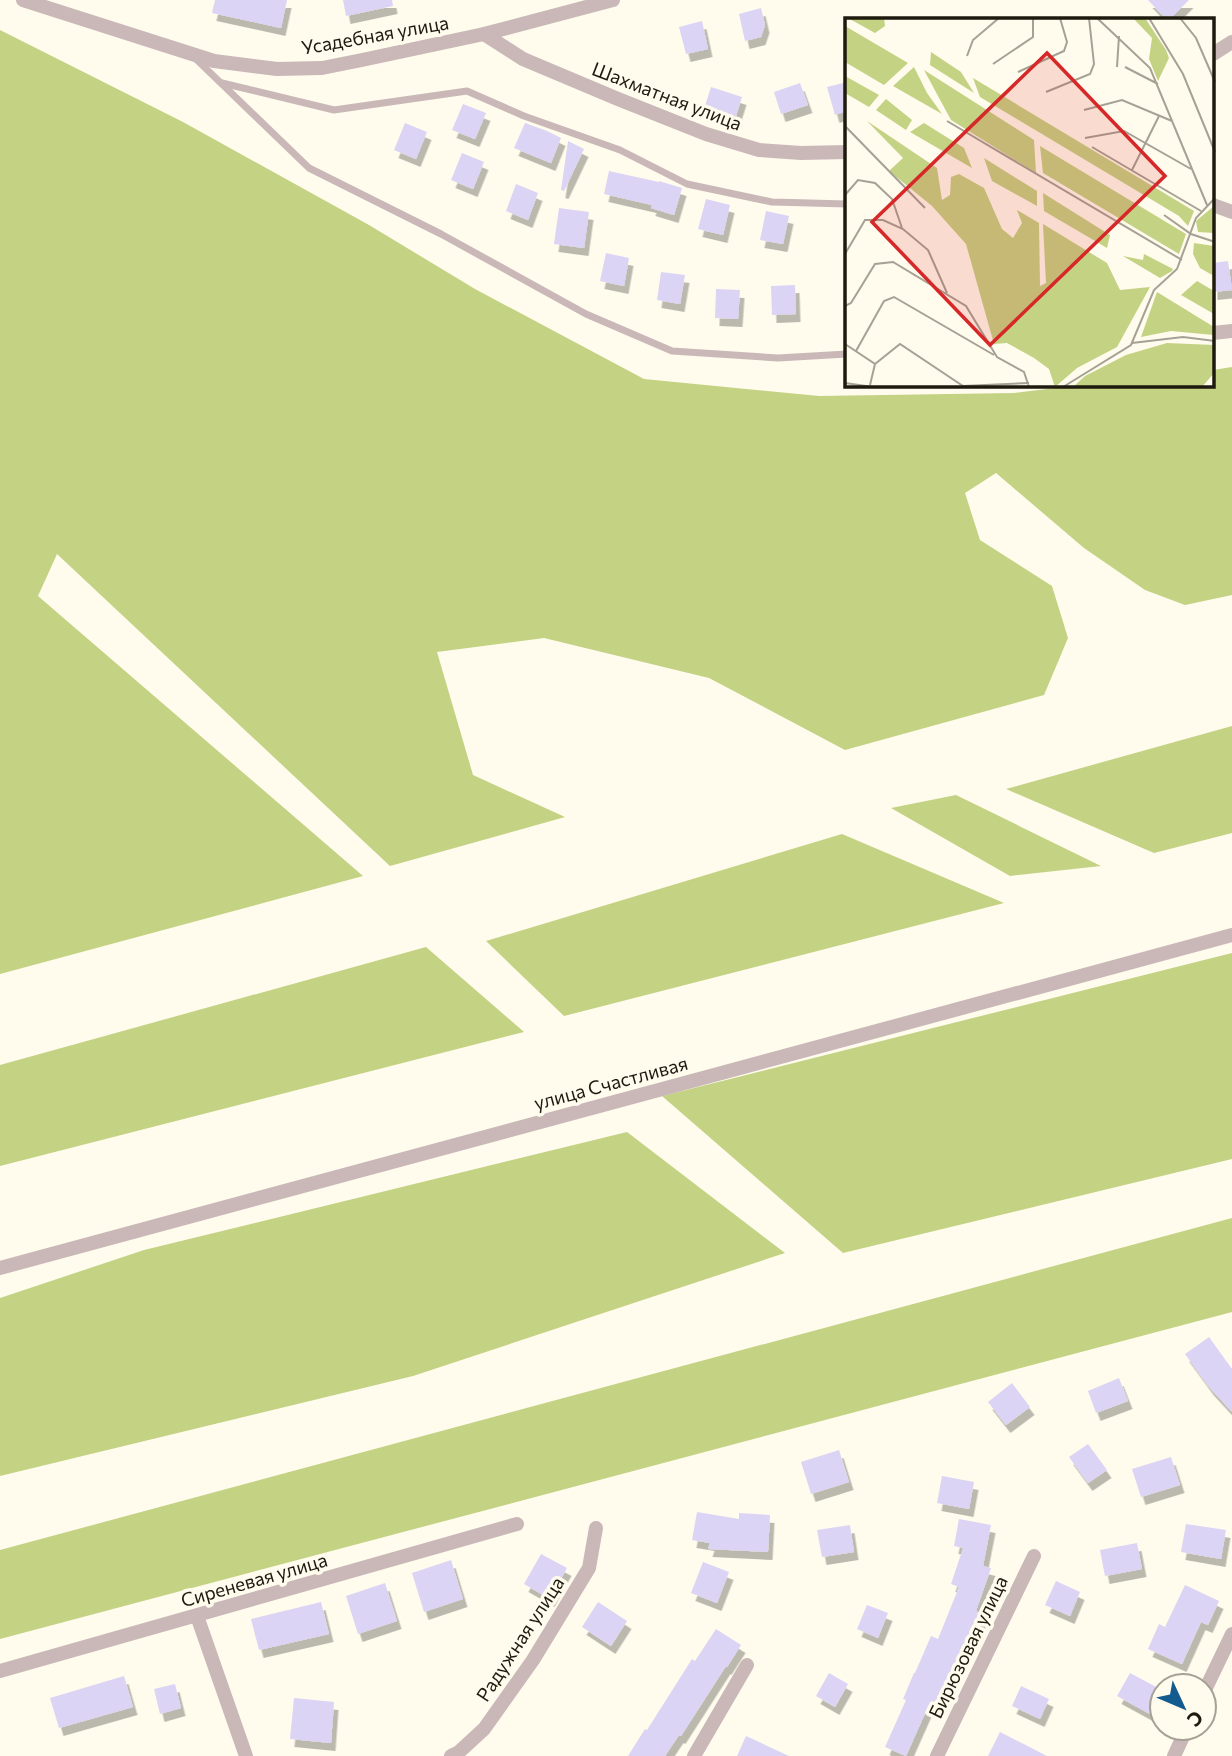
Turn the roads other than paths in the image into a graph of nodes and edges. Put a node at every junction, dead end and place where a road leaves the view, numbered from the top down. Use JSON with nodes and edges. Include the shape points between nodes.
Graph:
{"nodes":[{"id":1,"x":23,"y":0,"type":"edge"},
{"id":2,"x":613,"y":0,"type":"edge"},
{"id":3,"x":484,"y":34,"type":"junction"},
{"id":4,"x":1232,"y":42,"type":"edge"},
{"id":5,"x":1214,"y":53,"type":"edge"},
{"id":6,"x":191,"y":54,"type":"junction"},
{"id":7,"x":220,"y":82,"type":"junction"},
{"id":8,"x":845,"y":152,"type":"edge"},
{"id":9,"x":845,"y":204,"type":"edge"},
{"id":10,"x":1214,"y":205,"type":"edge"},
{"id":11,"x":1232,"y":212,"type":"edge"},
{"id":12,"x":1232,"y":331,"type":"edge"},
{"id":13,"x":1214,"y":333,"type":"edge"},
{"id":14,"x":845,"y":354,"type":"edge"},
{"id":15,"x":1232,"y":935,"type":"edge"},
{"id":16,"x":0,"y":1268,"type":"edge"},
{"id":17,"x":517,"y":1524,"type":"dead end"},
{"id":18,"x":596,"y":1528,"type":"dead end"},
{"id":19,"x":1034,"y":1556,"type":"dead end"},
{"id":20,"x":197,"y":1616,"type":"junction"},
{"id":21,"x":1232,"y":1634,"type":"edge"},
{"id":22,"x":747,"y":1665,"type":"dead end"},
{"id":23,"x":0,"y":1671,"type":"edge"},
{"id":24,"x":1214,"y":1672,"type":"edge"},
{"id":25,"x":246,"y":1756,"type":"edge"},
{"id":26,"x":451,"y":1756,"type":"edge"},
{"id":27,"x":694,"y":1756,"type":"edge"},
{"id":28,"x":937,"y":1756,"type":"edge"}],
"edges":[{"from":1,"to":6,"type":"street","name":"Усадебная улица"},
{"from":2,"to":3,"type":"street","name":"Усадебная улица"},
{"from":3,"to":6,"type":"street","name":"Усадебная улица","via":[[321,68],[276,69]]},
{"from":3,"to":8,"type":"street","name":"Шахматная улица","via":[[523,59],[706,134],[759,150]]},
{"from":4,"to":5,"type":"street"},
{"from":6,"to":7,"type":"lane"},
{"from":7,"to":9,"type":"lane","via":[[334,110],[467,91],[620,150],[687,184],[772,202]]},
{"from":7,"to":14,"type":"lane","via":[[309,168],[586,314],[648,341],[673,351],[778,358]]},
{"from":10,"to":11,"type":"street"},
{"from":12,"to":13,"type":"street"},
{"from":15,"to":16,"type":"street","name":"улица Счастливая"},
{"from":17,"to":20,"type":"street","name":"Сиреневая улица"},
{"from":18,"to":26,"type":"street","name":"Радужная улица","via":[[589,1568],[533,1660],[484,1729]]},
{"from":19,"to":28,"type":"street","name":"Бирюзовая улица"},
{"from":20,"to":23,"type":"street","name":"Сиреневая улица"},
{"from":20,"to":25,"type":"street"},
{"from":21,"to":24,"type":"street"},
{"from":22,"to":27,"type":"street"}]}
